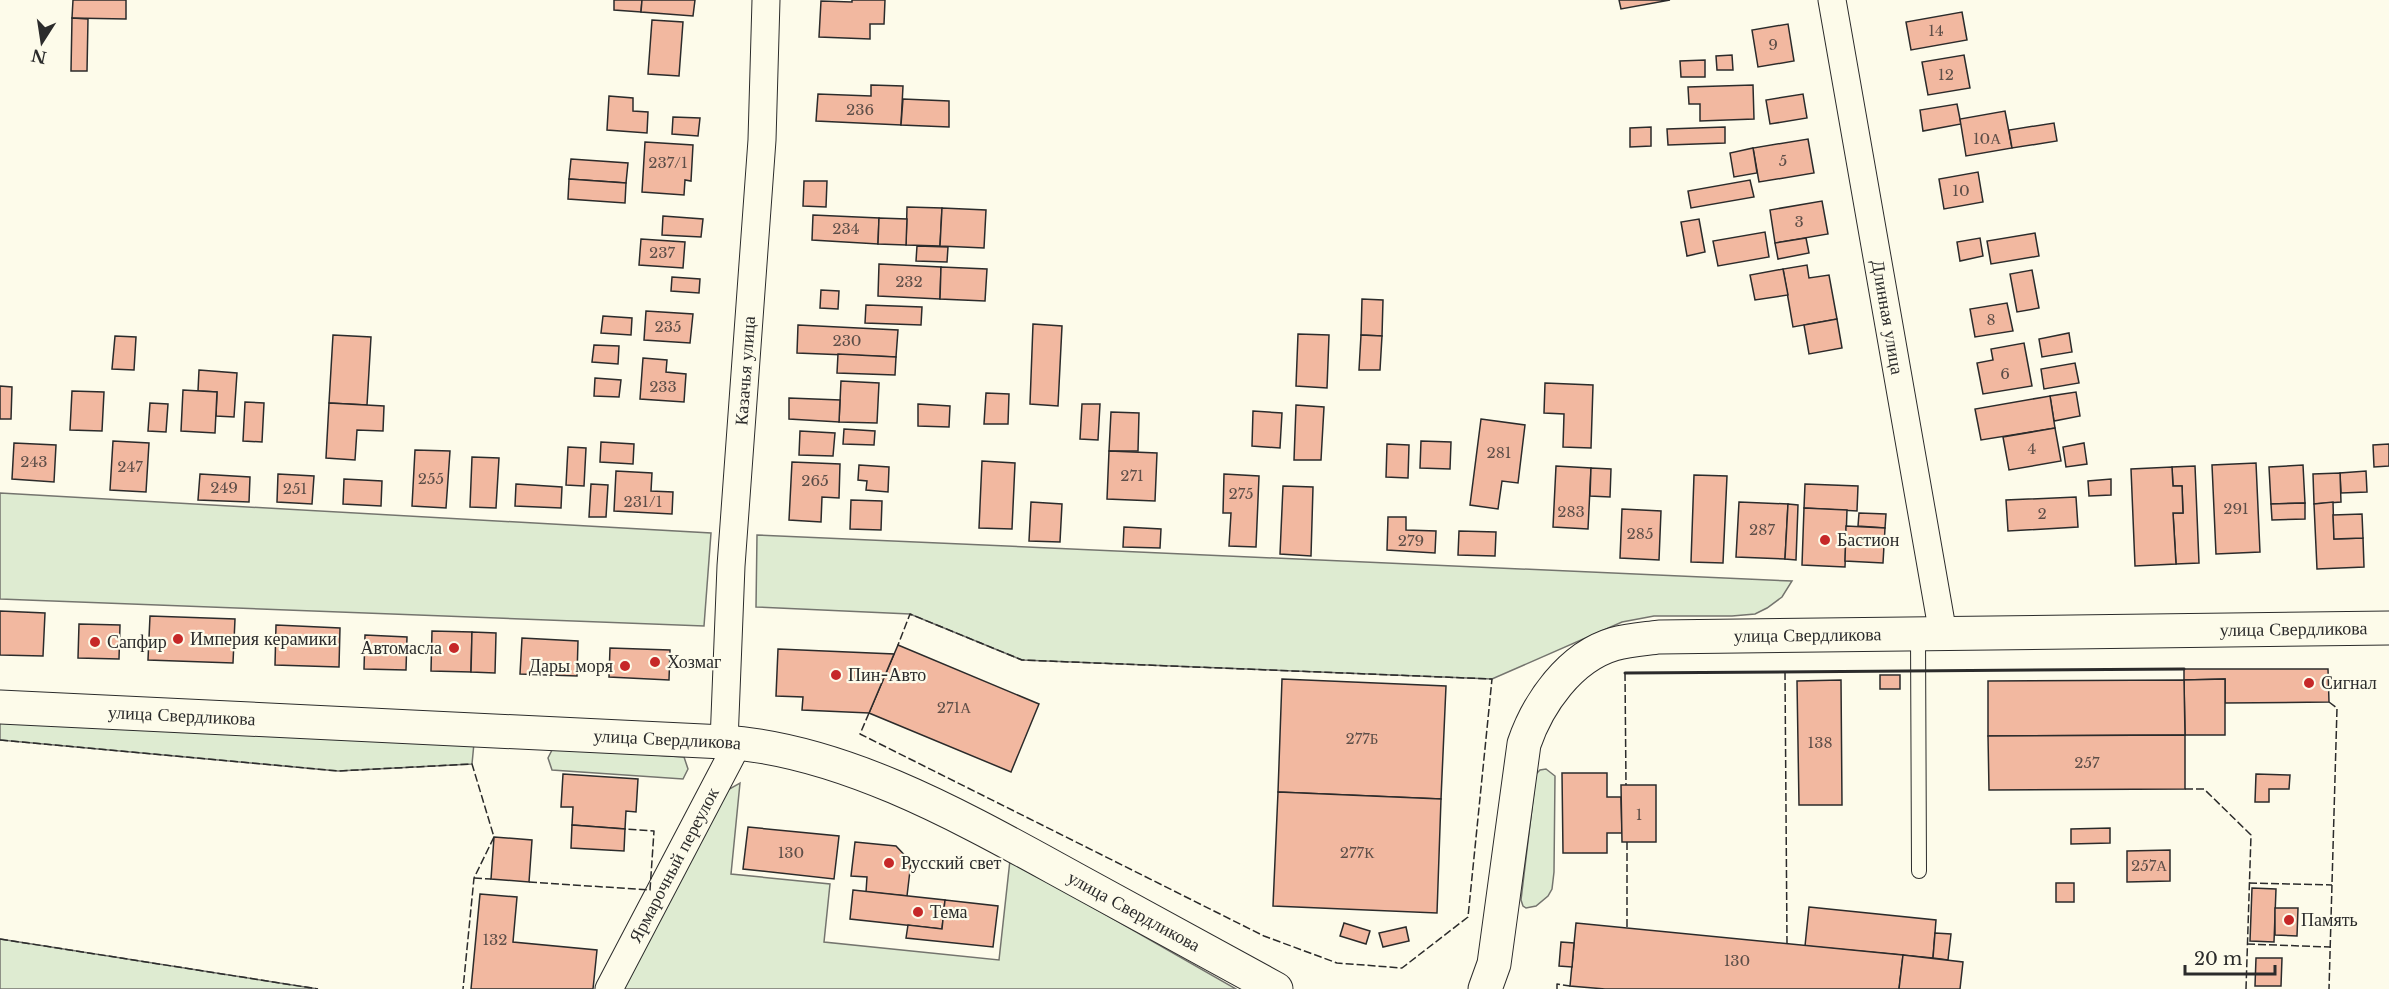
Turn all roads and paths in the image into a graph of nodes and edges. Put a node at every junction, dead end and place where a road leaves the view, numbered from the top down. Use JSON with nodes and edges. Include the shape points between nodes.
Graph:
{"nodes":[{"id":1,"x":766,"y":0,"type":"edge"},
{"id":2,"x":1832,"y":0,"type":"edge"},
{"id":3,"x":2389,"y":628,"type":"edge"},
{"id":4,"x":1931,"y":634,"type":"junction"},
{"id":5,"x":0,"y":707,"type":"edge"},
{"id":6,"x":731,"y":742,"type":"junction"},
{"id":7,"x":1919,"y":871,"type":"dead end"},
{"id":8,"x":609,"y":989,"type":"edge"},
{"id":9,"x":1276,"y":989,"type":"edge"},
{"id":10,"x":1485,"y":989,"type":"edge"}],
"edges":[{"from":1,"to":6,"type":"street","name":"Казачья улица","via":[[762,140],[731,566]]},
{"from":2,"to":4,"type":"street","name":"Длинная улица"},
{"from":3,"to":4,"type":"street","name":"улица Свердликова"},
{"from":4,"to":7,"type":"lane"},
{"from":4,"to":10,"type":"street","name":"улица Свердликова","via":[[1659,638],[1614,644],[1587,657],[1544,702],[1524,744],[1494,964]]},
{"from":5,"to":6,"type":"street","name":"улица Свердликова"},
{"from":6,"to":8,"type":"street","name":"Ярмарочный переулок"},
{"from":6,"to":9,"type":"street","name":"улица Свердликова","via":[[827,763],[948,810]]}]}
